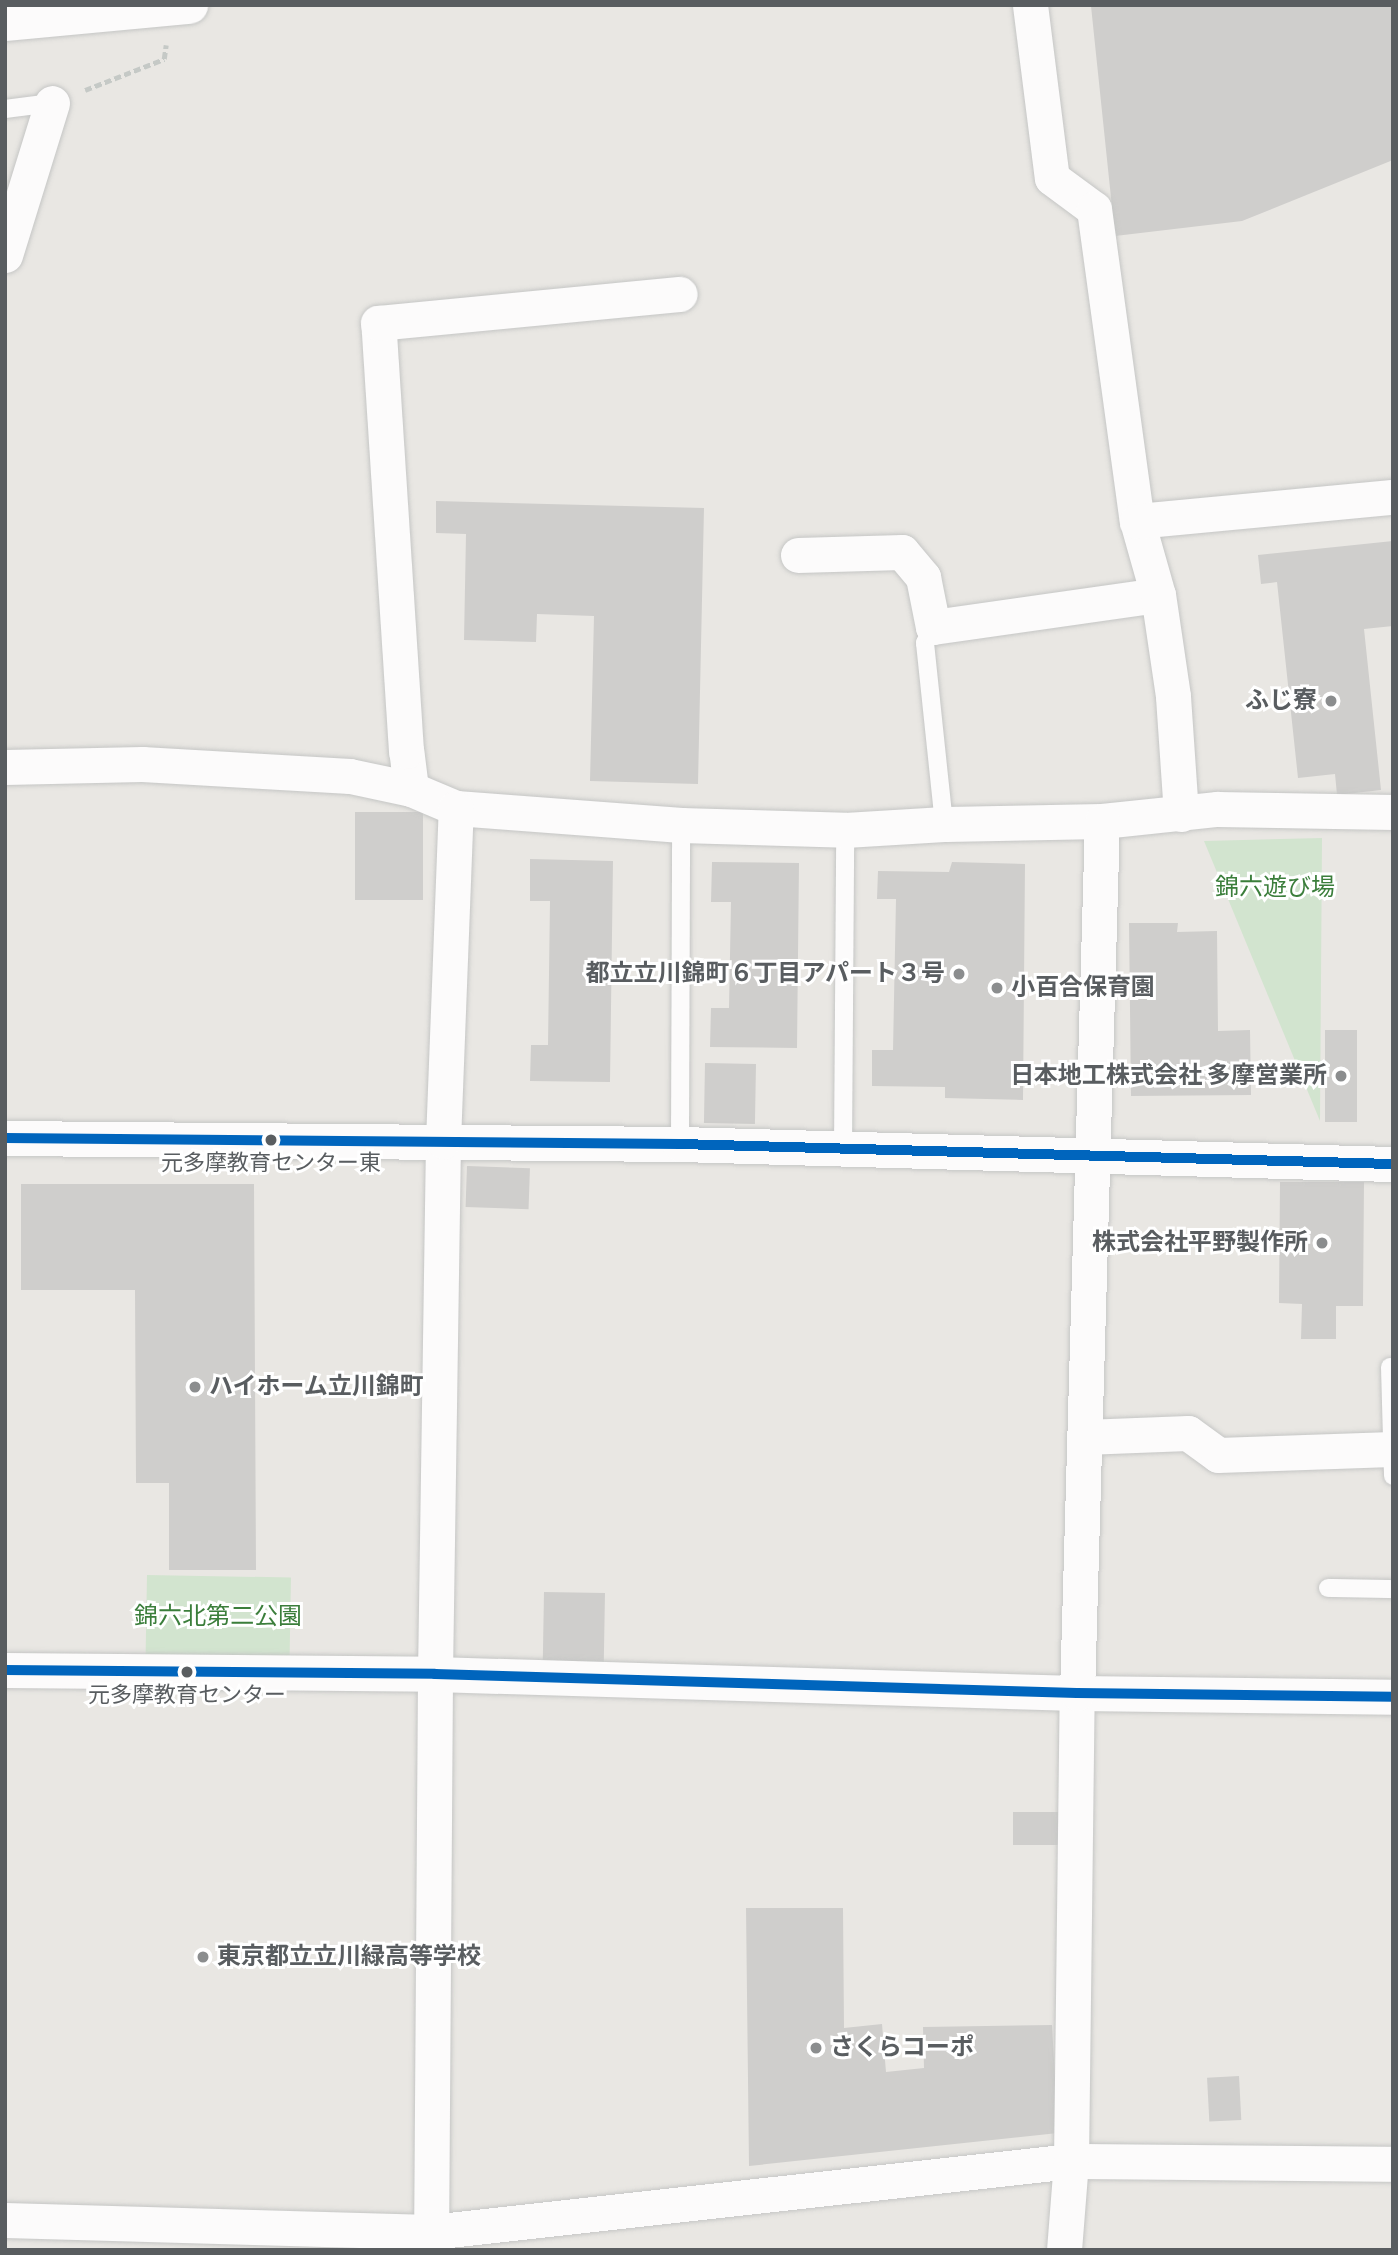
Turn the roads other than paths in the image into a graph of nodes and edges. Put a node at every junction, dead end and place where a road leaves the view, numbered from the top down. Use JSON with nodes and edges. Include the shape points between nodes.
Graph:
{"nodes":[{"id":1,"x":189,"y":5,"type":"edge"},
{"id":2,"x":1030,"y":5,"type":"edge"},
{"id":3,"x":5,"y":22,"type":"edge"},
{"id":4,"x":52,"y":103,"type":"joint"},
{"id":5,"x":5,"y":109,"type":"edge"},
{"id":6,"x":5,"y":255,"type":"edge"},
{"id":7,"x":680,"y":293,"type":"dead end"},
{"id":8,"x":1393,"y":497,"type":"edge"},
{"id":9,"x":1137,"y":521,"type":"junction"},
{"id":10,"x":798,"y":555,"type":"dead end"},
{"id":11,"x":1158,"y":594,"type":"junction"},
{"id":12,"x":933,"y":627,"type":"junction"},
{"id":13,"x":5,"y":767,"type":"edge"},
{"id":14,"x":411,"y":789,"type":"junction"},
{"id":15,"x":456,"y":807,"type":"junction"},
{"id":16,"x":1393,"y":812,"type":"edge"},
{"id":17,"x":1181,"y":814,"type":"junction"},
{"id":18,"x":1101,"y":821,"type":"junction"},
{"id":19,"x":944,"y":824,"type":"junction"},
{"id":20,"x":681,"y":825,"type":"junction"},
{"id":21,"x":845,"y":830,"type":"junction"},
{"id":22,"x":5,"y":1138,"type":"edge"},
{"id":23,"x":443,"y":1141,"type":"junction"},
{"id":24,"x":680,"y":1144,"type":"junction"},
{"id":25,"x":843,"y":1151,"type":"junction"},
{"id":26,"x":1091,"y":1158,"type":"junction"},
{"id":27,"x":1393,"y":1164,"type":"edge"},
{"id":28,"x":1390,"y":1367,"type":"dead end"},
{"id":29,"x":1084,"y":1437,"type":"junction"},
{"id":30,"x":1392,"y":1448,"type":"edge"},
{"id":31,"x":1393,"y":1476,"type":"edge"},
{"id":32,"x":1328,"y":1588,"type":"dead end"},
{"id":33,"x":1393,"y":1589,"type":"edge"},
{"id":34,"x":5,"y":1670,"type":"edge"},
{"id":35,"x":435,"y":1674,"type":"junction"},
{"id":36,"x":1077,"y":1693,"type":"junction"},
{"id":37,"x":1393,"y":1697,"type":"edge"},
{"id":38,"x":1071,"y":2161,"type":"junction"},
{"id":39,"x":1393,"y":2164,"type":"edge"},
{"id":40,"x":5,"y":2220,"type":"edge"},
{"id":41,"x":431,"y":2241,"type":"edge"},
{"id":42,"x":1064,"y":2250,"type":"edge"}],
"edges":[{"from":1,"to":3,"type":"street"},
{"from":2,"to":9,"type":"street","via":[[1052,178],[1094,209]]},
{"from":4,"to":5,"type":"lane"},
{"from":4,"to":6,"type":"street"},
{"from":7,"to":14,"type":"street","via":[[378,323]]},
{"from":8,"to":9,"type":"street"},
{"from":9,"to":11,"type":"street"},
{"from":10,"to":12,"type":"street","via":[[902,552],[923,577]]},
{"from":11,"to":12,"type":"street"},
{"from":11,"to":17,"type":"street","via":[[1173,696]]},
{"from":12,"to":19,"type":"lane","via":[[925,643]]},
{"from":13,"to":14,"type":"street","via":[[142,764],[350,776]]},
{"from":14,"to":15,"type":"street"},
{"from":15,"to":20,"type":"street"},
{"from":15,"to":23,"type":"street"},
{"from":16,"to":17,"type":"street","via":[[1217,809]]},
{"from":17,"to":18,"type":"street"},
{"from":18,"to":19,"type":"street"},
{"from":18,"to":26,"type":"street"},
{"from":19,"to":21,"type":"street"},
{"from":20,"to":21,"type":"street"},
{"from":20,"to":24,"type":"lane"},
{"from":21,"to":25,"type":"lane"},
{"from":22,"to":23,"type":"street"},
{"from":23,"to":24,"type":"street"},
{"from":23,"to":35,"type":"street"},
{"from":24,"to":25,"type":"street"},
{"from":25,"to":26,"type":"street"},
{"from":26,"to":27,"type":"street"},
{"from":26,"to":29,"type":"street"},
{"from":28,"to":30,"type":"lane"},
{"from":29,"to":30,"type":"street","via":[[1188,1433],[1218,1455]]},
{"from":29,"to":36,"type":"street"},
{"from":30,"to":31,"type":"lane"},
{"from":32,"to":33,"type":"lane"},
{"from":34,"to":35,"type":"street"},
{"from":35,"to":36,"type":"street"},
{"from":35,"to":41,"type":"street"},
{"from":36,"to":37,"type":"street"},
{"from":36,"to":38,"type":"street"},
{"from":38,"to":39,"type":"street"},
{"from":38,"to":41,"type":"street"},
{"from":38,"to":42,"type":"street"},
{"from":40,"to":41,"type":"street"}]}
